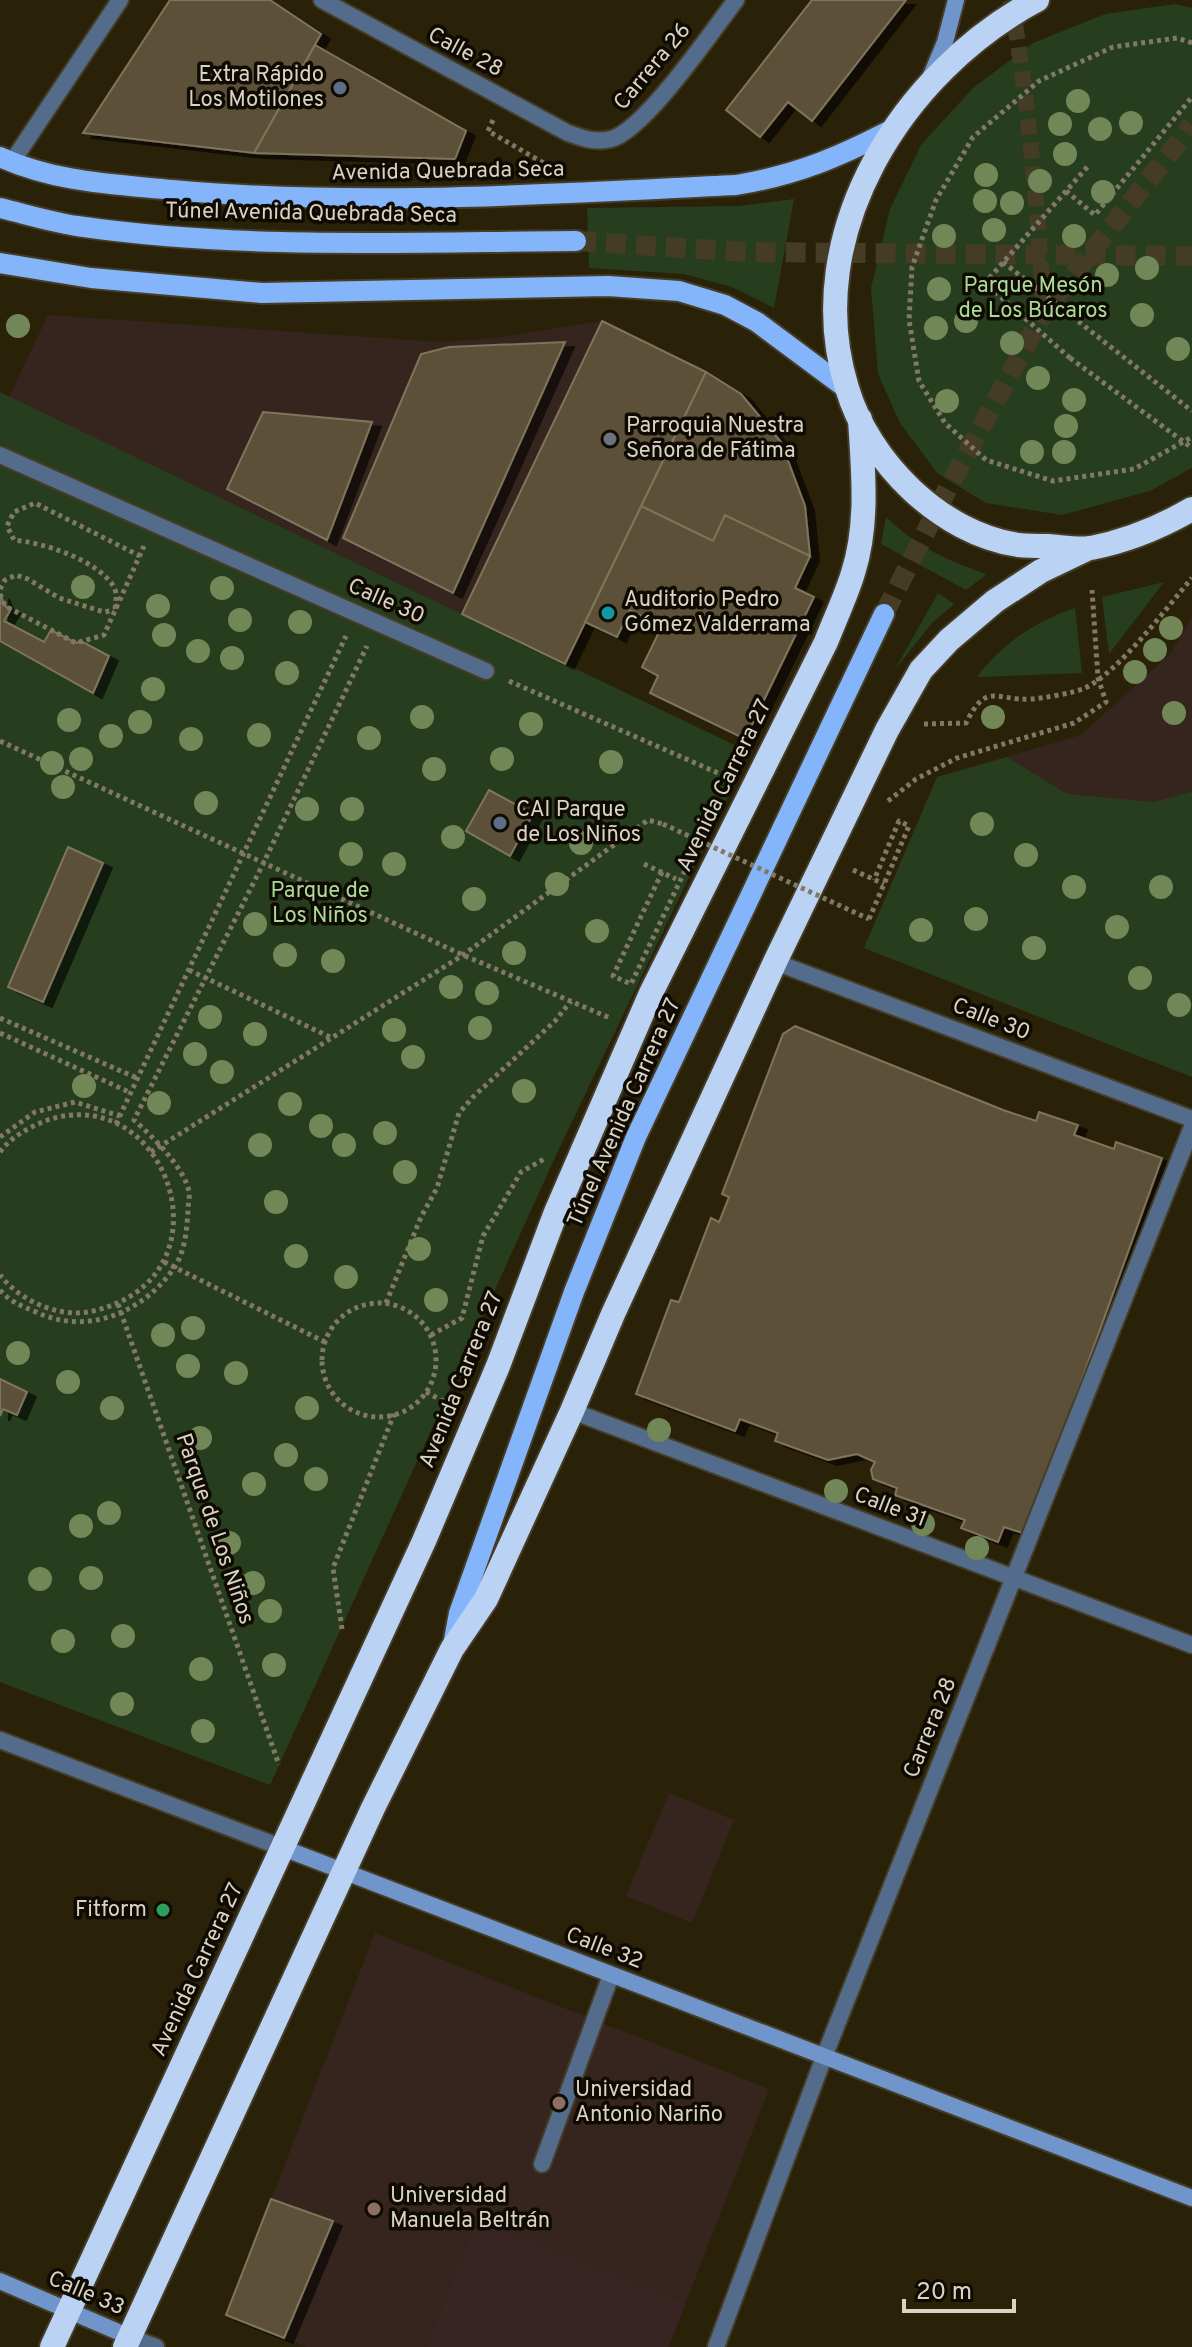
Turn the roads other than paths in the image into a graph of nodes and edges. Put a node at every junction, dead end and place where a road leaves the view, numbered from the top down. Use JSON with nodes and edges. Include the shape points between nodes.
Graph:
{"nodes":[{"id":1,"x":120,"y":0,"type":"edge"},
{"id":2,"x":322,"y":0,"type":"edge"},
{"id":3,"x":736,"y":0,"type":"edge"},
{"id":4,"x":956,"y":0,"type":"edge"},
{"id":5,"x":1037,"y":0,"type":"edge"},
{"id":6,"x":929,"y":83,"type":"junction"},
{"id":7,"x":891,"y":130,"type":"junction"},
{"id":8,"x":590,"y":141,"type":"joint"},
{"id":9,"x":6,"y":160,"type":"edge"},
{"id":10,"x":0,"y":208,"type":"edge"},
{"id":11,"x":576,"y":241,"type":"tunnel mouth"},
{"id":12,"x":0,"y":263,"type":"edge"},
{"id":13,"x":847,"y":389,"type":"junction"},
{"id":14,"x":860,"y":419,"type":"junction"},
{"id":15,"x":0,"y":455,"type":"edge"},
{"id":16,"x":1192,"y":509,"type":"edge"},
{"id":17,"x":1089,"y":548,"type":"junction"},
{"id":18,"x":884,"y":614,"type":"tunnel mouth"},
{"id":19,"x":486,"y":671,"type":"road end"},
{"id":20,"x":775,"y":962,"type":"junction"},
{"id":21,"x":1192,"y":1119,"type":"edge"},
{"id":22,"x":1192,"y":1127,"type":"edge"},
{"id":23,"x":572,"y":1411,"type":"junction"},
{"id":24,"x":1014,"y":1578,"type":"junction"},
{"id":25,"x":1192,"y":1645,"type":"edge"},
{"id":26,"x":452,"y":1649,"type":"junction"},
{"id":27,"x":0,"y":1740,"type":"edge"},
{"id":28,"x":283,"y":1848,"type":"junction"},
{"id":29,"x":343,"y":1872,"type":"junction"},
{"id":30,"x":611,"y":1975,"type":"junction"},
{"id":31,"x":824,"y":2057,"type":"junction"},
{"id":32,"x":542,"y":2164,"type":"dead end"},
{"id":33,"x":1192,"y":2198,"type":"edge"},
{"id":34,"x":0,"y":2281,"type":"edge"},
{"id":35,"x":69,"y":2311,"type":"junction"},
{"id":36,"x":127,"y":2342,"type":"edge"},
{"id":37,"x":52,"y":2347,"type":"edge"},
{"id":38,"x":156,"y":2347,"type":"edge"},
{"id":39,"x":716,"y":2347,"type":"edge"}],
"edges":[{"from":1,"to":9,"type":"street"},
{"from":2,"to":8,"type":"street","name":"Calle 28"},
{"from":3,"to":8,"type":"street","name":"Carrera 26","via":[[645,118],[612,139]]},
{"from":4,"to":6,"type":"street"},
{"from":5,"to":6,"type":"highway","via":[[971,41]]},
{"from":6,"to":7,"type":"highway"},
{"from":7,"to":9,"type":"main road","name":"Avenida Quebrada Seca","via":[[811,168],[736,185],[437,199],[216,194],[68,180]]},
{"from":7,"to":13,"type":"highway","via":[[861,189],[839,269],[838,349]]},
{"from":10,"to":11,"type":"main road","name":"Túnel Avenida Quebrada Seca","via":[[74,226],[167,236],[297,243]]},
{"from":12,"to":13,"type":"main road","via":[[91,278],[262,293],[595,286],[679,291],[757,322]]},
{"from":13,"to":14,"type":"highway"},
{"from":14,"to":17,"type":"highway","via":[[888,465],[925,502],[970,530],[1016,545]]},
{"from":14,"to":28,"type":"highway","name":"Avenida Carrera 27","via":[[863,518],[854,570],[826,642],[651,993],[424,1541]]},
{"from":15,"to":19,"type":"street","name":"Calle 30"},
{"from":16,"to":17,"type":"highway","via":[[1158,528]]},
{"from":17,"to":20,"type":"highway","via":[[995,601],[921,670]]},
{"from":18,"to":26,"type":"main road","name":"Túnel Avenida Carrera 27","via":[[636,1137],[574,1292],[459,1613]]},
{"from":20,"to":21,"type":"street","name":"Calle 30"},
{"from":20,"to":23,"type":"highway"},
{"from":22,"to":24,"type":"street","name":"Carrera 28"},
{"from":23,"to":24,"type":"street","name":"Calle 31"},
{"from":23,"to":26,"type":"highway","via":[[486,1599]]},
{"from":24,"to":25,"type":"street","name":"Calle 31"},
{"from":24,"to":31,"type":"street","name":"Carrera 28"},
{"from":26,"to":29,"type":"highway"},
{"from":27,"to":28,"type":"street","name":"Calle 32"},
{"from":28,"to":29,"type":"street","name":"Calle 32"},
{"from":28,"to":35,"type":"highway","name":"Avenida Carrera 27"},
{"from":29,"to":30,"type":"street","name":"Calle 32"},
{"from":29,"to":36,"type":"highway"},
{"from":30,"to":31,"type":"street","name":"Calle 32"},
{"from":30,"to":32,"type":"street"},
{"from":31,"to":33,"type":"street","name":"Calle 32"},
{"from":31,"to":39,"type":"street","name":"Carrera 28"},
{"from":34,"to":35,"type":"street","name":"Calle 33"},
{"from":35,"to":36,"type":"street","name":"Calle 33"},
{"from":35,"to":37,"type":"highway","name":"Avenida Carrera 27"},
{"from":36,"to":38,"type":"street","name":"Calle 33"}]}
